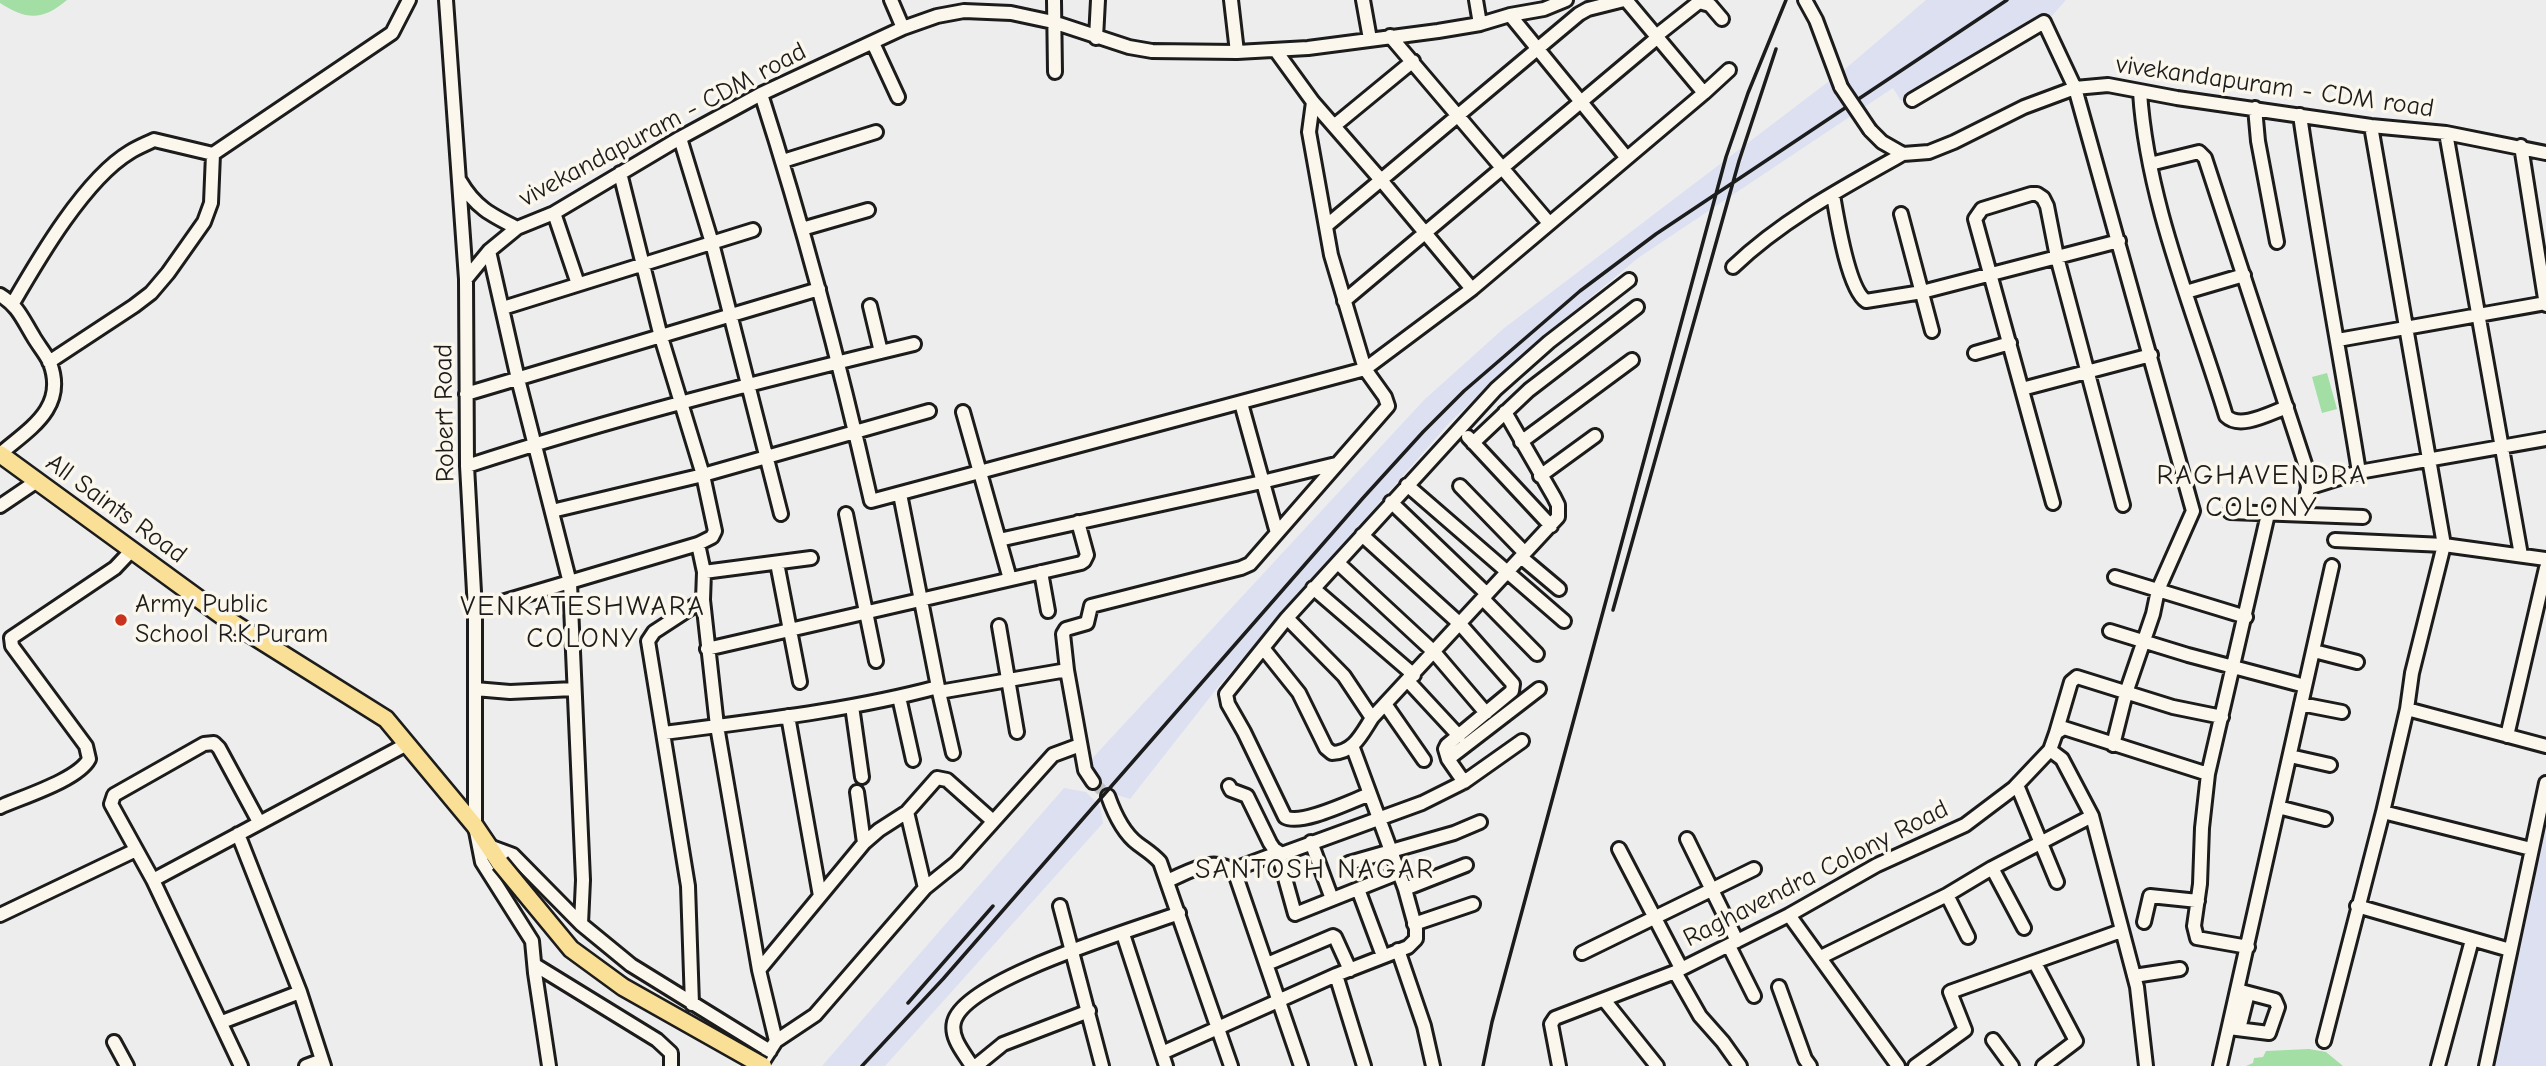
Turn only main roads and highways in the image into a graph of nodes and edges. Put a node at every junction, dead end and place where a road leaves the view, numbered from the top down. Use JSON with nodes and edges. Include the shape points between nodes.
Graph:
{"nodes":[{"id":1,"x":0,"y":454,"type":"edge"},
{"id":2,"x":767,"y":1056,"type":"edge"}],
"edges":[{"from":1,"to":2,"type":"main road","name":"All Saints Road","bridge":true,"via":[[225,618],[386,719],[571,949],[623,987]]}]}
